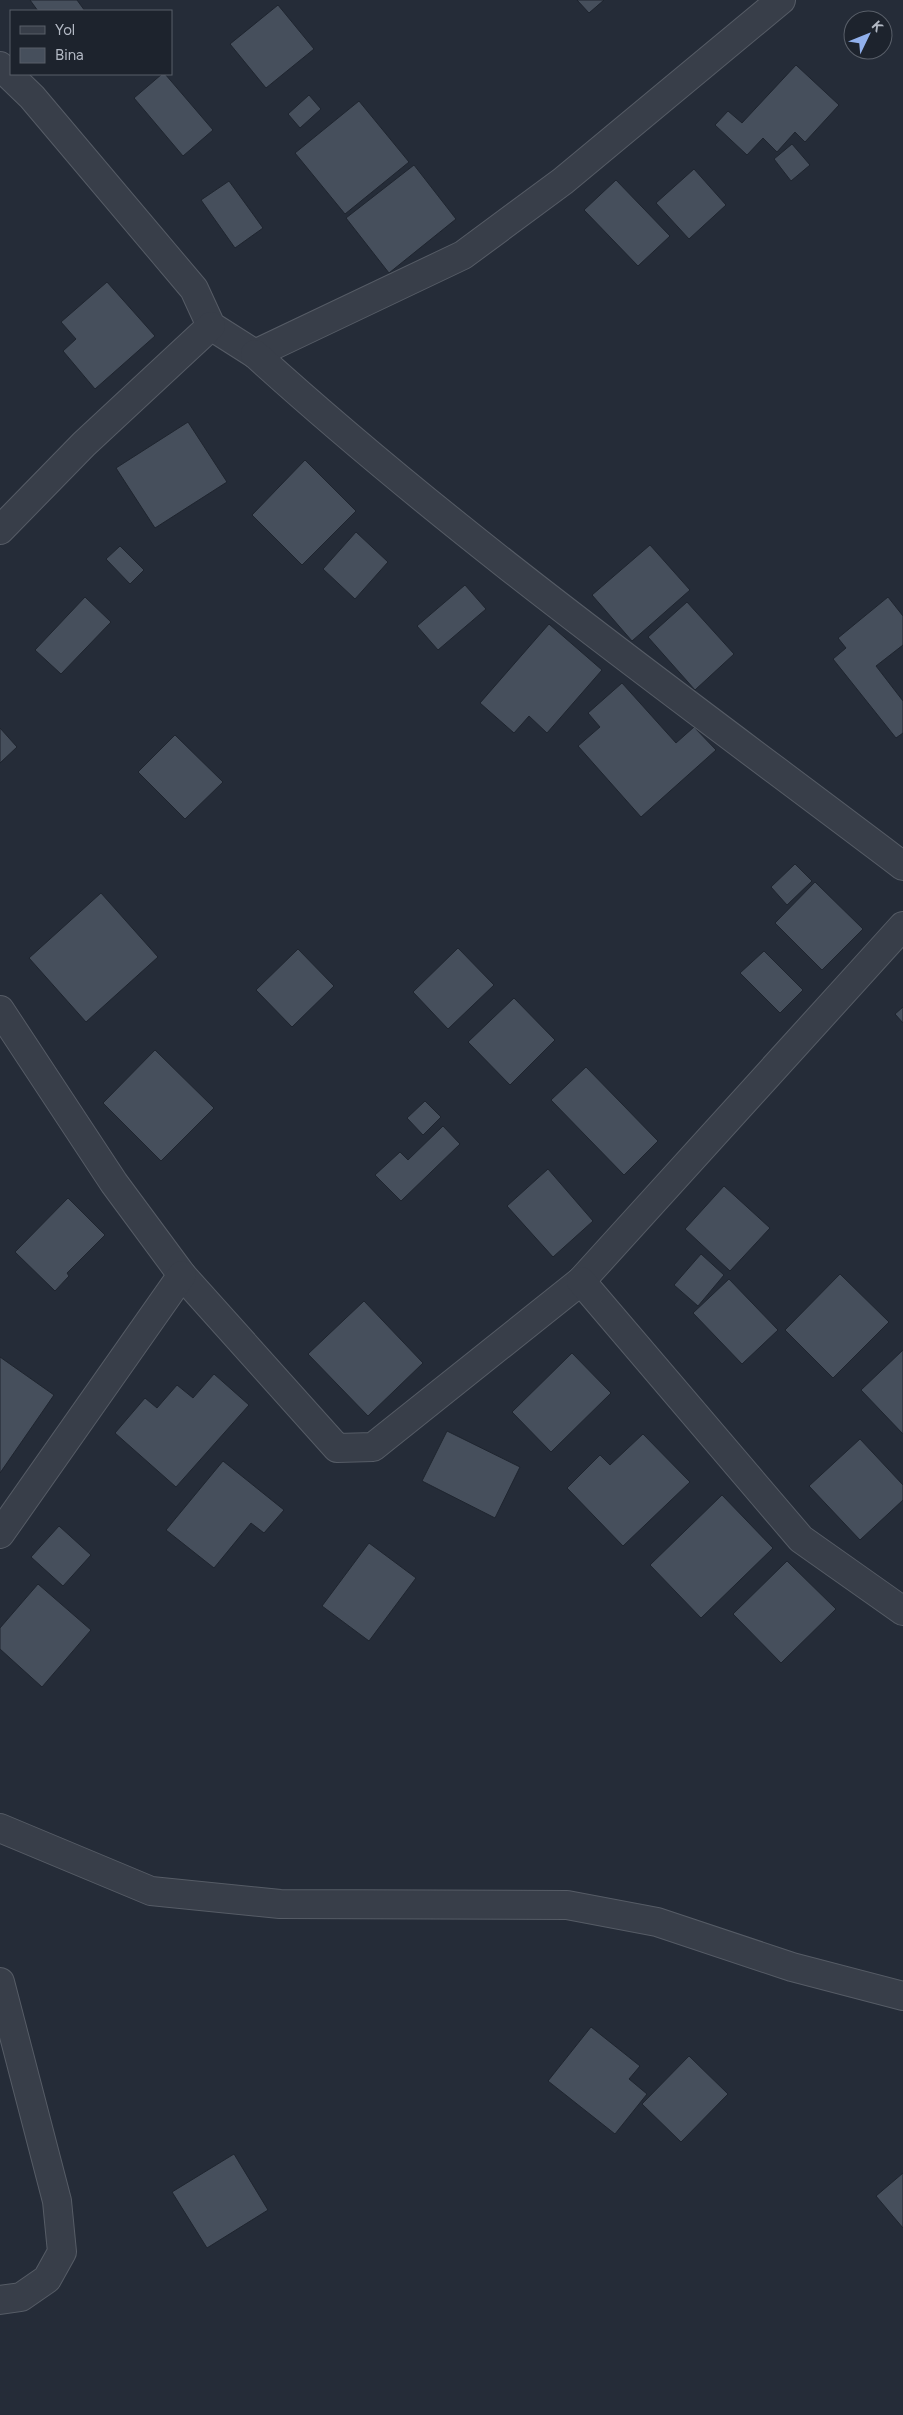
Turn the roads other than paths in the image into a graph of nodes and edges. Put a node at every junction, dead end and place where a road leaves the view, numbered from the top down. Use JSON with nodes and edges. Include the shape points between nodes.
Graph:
{"nodes":[{"id":1,"x":781,"y":0,"type":"edge"},
{"id":2,"x":0,"y":66,"type":"edge"},
{"id":3,"x":211,"y":326,"type":"junction"},
{"id":4,"x":255,"y":354,"type":"junction"},
{"id":5,"x":0,"y":530,"type":"edge"},
{"id":6,"x":903,"y":866,"type":"edge"},
{"id":7,"x":903,"y":926,"type":"edge"},
{"id":8,"x":0,"y":1010,"type":"edge"},
{"id":9,"x":182,"y":1275,"type":"junction"},
{"id":10,"x":581,"y":1281,"type":"junction"},
{"id":11,"x":0,"y":1534,"type":"edge"},
{"id":12,"x":903,"y":1611,"type":"edge"},
{"id":13,"x":0,"y":1828,"type":"edge"},
{"id":14,"x":0,"y":1982,"type":"edge"},
{"id":15,"x":903,"y":1996,"type":"edge"},
{"id":16,"x":0,"y":2300,"type":"edge"}],
"edges":[{"from":1,"to":4,"type":"street","via":[[563,181],[463,255]]},
{"from":2,"to":3,"type":"street","via":[[32,97],[194,289]]},
{"from":3,"to":4,"type":"street"},
{"from":3,"to":5,"type":"street","via":[[84,444]]},
{"from":4,"to":6,"type":"street","via":[[454,525]]},
{"from":7,"to":10,"type":"street"},
{"from":8,"to":9,"type":"street","via":[[114,1183]]},
{"from":9,"to":10,"type":"street","via":[[337,1448],[374,1447]]},
{"from":9,"to":11,"type":"street"},
{"from":10,"to":12,"type":"street","via":[[801,1539]]},
{"from":13,"to":15,"type":"street","via":[[151,1891],[280,1904],[567,1905],[657,1922],[792,1967]]},
{"from":14,"to":16,"type":"street","via":[[56,2201],[62,2252],[46,2279],[21,2297]]}]}
